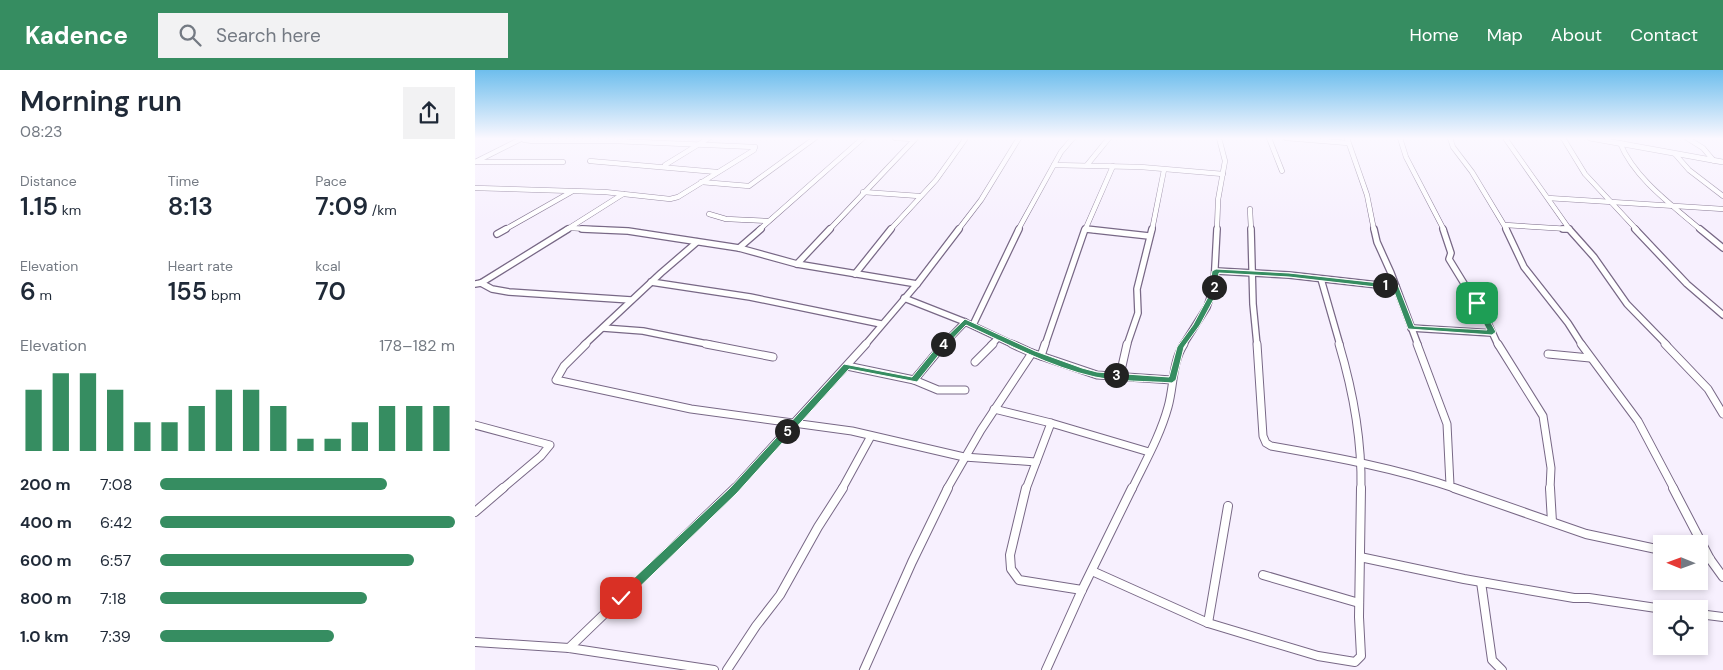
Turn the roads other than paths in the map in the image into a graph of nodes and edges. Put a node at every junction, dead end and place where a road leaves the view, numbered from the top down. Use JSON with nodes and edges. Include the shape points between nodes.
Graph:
{"nodes":[{"id":1,"x":663,"y":166,"type":"edge"},
{"id":2,"x":727,"y":166,"type":"edge"},
{"id":3,"x":776,"y":166,"type":"edge"},
{"id":4,"x":831,"y":166,"type":"edge"},
{"id":5,"x":889,"y":166,"type":"edge"},
{"id":6,"x":946,"y":166,"type":"edge"},
{"id":7,"x":1002,"y":166,"type":"edge"},
{"id":8,"x":1054,"y":166,"type":"edge"},
{"id":9,"x":1113,"y":166,"type":"joint"},
{"id":10,"x":1224,"y":166,"type":"edge"},
{"id":11,"x":1280,"y":166,"type":"edge"},
{"id":12,"x":1356,"y":166,"type":"edge"},
{"id":13,"x":1411,"y":166,"type":"edge"},
{"id":14,"x":1467,"y":166,"type":"edge"},
{"id":15,"x":1523,"y":166,"type":"edge"},
{"id":16,"x":1580,"y":166,"type":"edge"},
{"id":17,"x":1632,"y":166,"type":"edge"},
{"id":18,"x":1686,"y":166,"type":"edge"},
{"id":19,"x":1165,"y":170,"type":"junction"},
{"id":20,"x":717,"y":172,"type":"junction"},
{"id":21,"x":1282,"y":172,"type":"dead end"},
{"id":22,"x":1223,"y":174,"type":"junction"},
{"id":23,"x":701,"y":182,"type":"junction"},
{"id":24,"x":475,"y":188,"type":"edge"},
{"id":25,"x":572,"y":191,"type":"junction"},
{"id":26,"x":863,"y":192,"type":"junction"},
{"id":27,"x":623,"y":194,"type":"junction"},
{"id":28,"x":919,"y":196,"type":"junction"},
{"id":29,"x":1723,"y":196,"type":"edge"},
{"id":30,"x":1548,"y":198,"type":"junction"},
{"id":31,"x":1609,"y":202,"type":"junction"},
{"id":32,"x":1675,"y":207,"type":"junction"},
{"id":33,"x":1250,"y":208,"type":"dead end"},
{"id":34,"x":1723,"y":209,"type":"edge"},
{"id":35,"x":709,"y":214,"type":"dead end"},
{"id":36,"x":769,"y":221,"type":"junction"},
{"id":37,"x":1505,"y":225,"type":"junction"},
{"id":38,"x":570,"y":228,"type":"junction"},
{"id":39,"x":1086,"y":229,"type":"junction"},
{"id":40,"x":1569,"y":229,"type":"junction"},
{"id":41,"x":497,"y":234,"type":"dead end"},
{"id":42,"x":1149,"y":236,"type":"junction"},
{"id":43,"x":697,"y":242,"type":"junction"},
{"id":44,"x":739,"y":248,"type":"junction"},
{"id":45,"x":1723,"y":248,"type":"edge"},
{"id":46,"x":797,"y":264,"type":"junction"},
{"id":47,"x":1216,"y":271,"type":"junction"},
{"id":48,"x":1251,"y":273,"type":"junction"},
{"id":49,"x":855,"y":274,"type":"junction"},
{"id":50,"x":1321,"y":279,"type":"junction"},
{"id":51,"x":651,"y":282,"type":"junction"},
{"id":52,"x":478,"y":284,"type":"edge"},
{"id":53,"x":917,"y":284,"type":"junction"},
{"id":54,"x":1396,"y":287,"type":"junction"},
{"id":55,"x":903,"y":298,"type":"junction"},
{"id":56,"x":631,"y":300,"type":"junction"},
{"id":57,"x":1723,"y":315,"type":"edge"},
{"id":58,"x":965,"y":322,"type":"junction"},
{"id":59,"x":881,"y":324,"type":"junction"},
{"id":60,"x":973,"y":325,"type":"junction"},
{"id":61,"x":603,"y":328,"type":"junction"},
{"id":62,"x":1411,"y":328,"type":"junction"},
{"id":63,"x":1492,"y":332,"type":"junction"},
{"id":64,"x":998,"y":338,"type":"junction"},
{"id":65,"x":1032,"y":353,"type":"junction"},
{"id":66,"x":1548,"y":354,"type":"dead end"},
{"id":67,"x":1041,"y":356,"type":"junction"},
{"id":68,"x":773,"y":357,"type":"dead end"},
{"id":69,"x":1590,"y":358,"type":"junction"},
{"id":70,"x":975,"y":362,"type":"dead end"},
{"id":71,"x":847,"y":366,"type":"junction"},
{"id":72,"x":1120,"y":376,"type":"junction"},
{"id":73,"x":914,"y":380,"type":"junction"},
{"id":74,"x":1172,"y":380,"type":"junction"},
{"id":75,"x":965,"y":390,"type":"dead end"},
{"id":76,"x":994,"y":409,"type":"junction"},
{"id":77,"x":1723,"y":414,"type":"edge"},
{"id":78,"x":795,"y":422,"type":"junction"},
{"id":79,"x":1051,"y":423,"type":"junction"},
{"id":80,"x":475,"y":426,"type":"edge"},
{"id":81,"x":871,"y":436,"type":"junction"},
{"id":82,"x":1149,"y":452,"type":"junction"},
{"id":83,"x":964,"y":457,"type":"junction"},
{"id":84,"x":1036,"y":462,"type":"junction"},
{"id":85,"x":1362,"y":462,"type":"junction"},
{"id":86,"x":1450,"y":485,"type":"junction"},
{"id":87,"x":1228,"y":506,"type":"dead end"},
{"id":88,"x":475,"y":512,"type":"edge"},
{"id":89,"x":1553,"y":522,"type":"junction"},
{"id":90,"x":1653,"y":548,"type":"edge"},
{"id":91,"x":1360,"y":557,"type":"junction"},
{"id":92,"x":1710,"y":559,"type":"joint"},
{"id":93,"x":1092,"y":571,"type":"junction"},
{"id":94,"x":1263,"y":575,"type":"dead end"},
{"id":95,"x":1723,"y":577,"type":"edge"},
{"id":96,"x":1481,"y":582,"type":"junction"},
{"id":97,"x":1081,"y":590,"type":"junction"},
{"id":98,"x":1359,"y":603,"type":"junction"},
{"id":99,"x":1653,"y":608,"type":"edge"},
{"id":100,"x":1708,"y":615,"type":"edge"},
{"id":101,"x":1723,"y":617,"type":"edge"},
{"id":102,"x":1208,"y":623,"type":"junction"},
{"id":103,"x":475,"y":642,"type":"edge"},
{"id":104,"x":569,"y":648,"type":"junction"},
{"id":105,"x":714,"y":670,"type":"edge"},
{"id":106,"x":727,"y":670,"type":"edge"},
{"id":107,"x":864,"y":670,"type":"edge"},
{"id":108,"x":1047,"y":670,"type":"edge"},
{"id":109,"x":1502,"y":670,"type":"edge"}],
"edges":[{"from":1,"to":20,"type":"street"},
{"from":2,"to":20,"type":"street"},
{"from":3,"to":23,"type":"street","via":[[749,186]]},
{"from":4,"to":36,"type":"street"},
{"from":5,"to":26,"type":"street"},
{"from":6,"to":28,"type":"street"},
{"from":7,"to":53,"type":"street","via":[[981,200]]},
{"from":8,"to":60,"type":"street","via":[[1010,244]]},
{"from":9,"to":19,"type":"street"},
{"from":9,"to":39,"type":"street"},
{"from":10,"to":22,"type":"street"},
{"from":11,"to":21,"type":"street"},
{"from":12,"to":54,"type":"street","via":[[1367,195],[1377,242]]},
{"from":13,"to":63,"type":"street","via":[[1445,234],[1451,253],[1449,259]]},
{"from":14,"to":37,"type":"street"},
{"from":15,"to":30,"type":"street"},
{"from":16,"to":31,"type":"street"},
{"from":17,"to":32,"type":"street"},
{"from":18,"to":29,"type":"street"},
{"from":19,"to":22,"type":"street"},
{"from":19,"to":42,"type":"street"},
{"from":20,"to":23,"type":"street"},
{"from":22,"to":47,"type":"street","via":[[1217,212]]},
{"from":23,"to":27,"type":"street","via":[[674,198]]},
{"from":24,"to":25,"type":"street"},
{"from":25,"to":27,"type":"street"},
{"from":25,"to":41,"type":"street"},
{"from":26,"to":28,"type":"street"},
{"from":26,"to":46,"type":"street"},
{"from":27,"to":38,"type":"street"},
{"from":28,"to":49,"type":"street"},
{"from":30,"to":31,"type":"street"},
{"from":30,"to":40,"type":"street"},
{"from":31,"to":32,"type":"street"},
{"from":31,"to":57,"type":"street","via":[[1688,286]]},
{"from":32,"to":34,"type":"street"},
{"from":32,"to":45,"type":"street"},
{"from":33,"to":48,"type":"street"},
{"from":35,"to":36,"type":"street","via":[[726,219]]},
{"from":36,"to":44,"type":"street"},
{"from":37,"to":40,"type":"street"},
{"from":37,"to":69,"type":"street","via":[[1524,267],[1568,323]]},
{"from":38,"to":43,"type":"street","via":[[628,231]]},
{"from":38,"to":52,"type":"street"},
{"from":39,"to":42,"type":"street"},
{"from":39,"to":67,"type":"street"},
{"from":40,"to":77,"type":"street","via":[[1594,257],[1627,304],[1707,389]]},
{"from":42,"to":72,"type":"street","via":[[1137,289],[1138,313]]},
{"from":43,"to":44,"type":"street"},
{"from":43,"to":51,"type":"street"},
{"from":44,"to":46,"type":"street"},
{"from":46,"to":49,"type":"street"},
{"from":47,"to":48,"type":"street"},
{"from":47,"to":74,"type":"street","via":[[1211,297],[1181,347]]},
{"from":48,"to":50,"type":"street"},
{"from":48,"to":85,"type":"street","via":[[1266,443]]},
{"from":49,"to":53,"type":"street"},
{"from":50,"to":54,"type":"street"},
{"from":50,"to":85,"type":"street","via":[[1353,388]]},
{"from":51,"to":56,"type":"street"},
{"from":51,"to":59,"type":"street","via":[[750,297]]},
{"from":52,"to":56,"type":"street","via":[[509,292]]},
{"from":53,"to":55,"type":"street"},
{"from":54,"to":62,"type":"street"},
{"from":55,"to":58,"type":"street"},
{"from":55,"to":59,"type":"street"},
{"from":56,"to":61,"type":"street"},
{"from":58,"to":60,"type":"street"},
{"from":58,"to":73,"type":"street"},
{"from":59,"to":71,"type":"street"},
{"from":60,"to":64,"type":"street"},
{"from":61,"to":68,"type":"street","via":[[643,331]]},
{"from":61,"to":78,"type":"street","via":[[561,369],[555,380],[691,409]]},
{"from":62,"to":63,"type":"street"},
{"from":62,"to":86,"type":"street","via":[[1447,424]]},
{"from":63,"to":89,"type":"street","via":[[1543,416],[1551,468]]},
{"from":64,"to":65,"type":"street"},
{"from":64,"to":70,"type":"street"},
{"from":65,"to":67,"type":"street"},
{"from":65,"to":76,"type":"street"},
{"from":66,"to":69,"type":"street"},
{"from":67,"to":72,"type":"street","via":[[1089,372]]},
{"from":69,"to":92,"type":"street","via":[[1644,432]]},
{"from":71,"to":73,"type":"street"},
{"from":71,"to":78,"type":"street"},
{"from":72,"to":74,"type":"street"},
{"from":73,"to":75,"type":"street","via":[[936,390]]},
{"from":74,"to":82,"type":"street","via":[[1162,428]]},
{"from":76,"to":79,"type":"street"},
{"from":76,"to":83,"type":"street"},
{"from":78,"to":81,"type":"street"},
{"from":78,"to":104,"type":"street","via":[[733,490]]},
{"from":79,"to":82,"type":"street"},
{"from":79,"to":84,"type":"street"},
{"from":80,"to":88,"type":"street","via":[[550,445]]},
{"from":81,"to":83,"type":"street"},
{"from":81,"to":106,"type":"street","via":[[780,595]]},
{"from":82,"to":93,"type":"street"},
{"from":83,"to":84,"type":"street"},
{"from":83,"to":107,"type":"street","via":[[912,560]]},
{"from":84,"to":97,"type":"street","via":[[1013,540],[1011,569],[1019,580]]},
{"from":85,"to":86,"type":"street"},
{"from":85,"to":91,"type":"street"},
{"from":86,"to":89,"type":"street"},
{"from":87,"to":102,"type":"street"},
{"from":89,"to":90,"type":"street","via":[[1587,534]]},
{"from":91,"to":96,"type":"street"},
{"from":91,"to":98,"type":"street"},
{"from":92,"to":95,"type":"street"},
{"from":93,"to":97,"type":"street"},
{"from":93,"to":102,"type":"street"},
{"from":94,"to":98,"type":"street"},
{"from":96,"to":99,"type":"street"},
{"from":96,"to":109,"type":"street","via":[[1492,660]]},
{"from":97,"to":108,"type":"street"},
{"from":98,"to":102,"type":"street","via":[[1361,656],[1355,662],[1317,656]]},
{"from":100,"to":101,"type":"street"},
{"from":103,"to":104,"type":"street"},
{"from":104,"to":105,"type":"street"}]}
